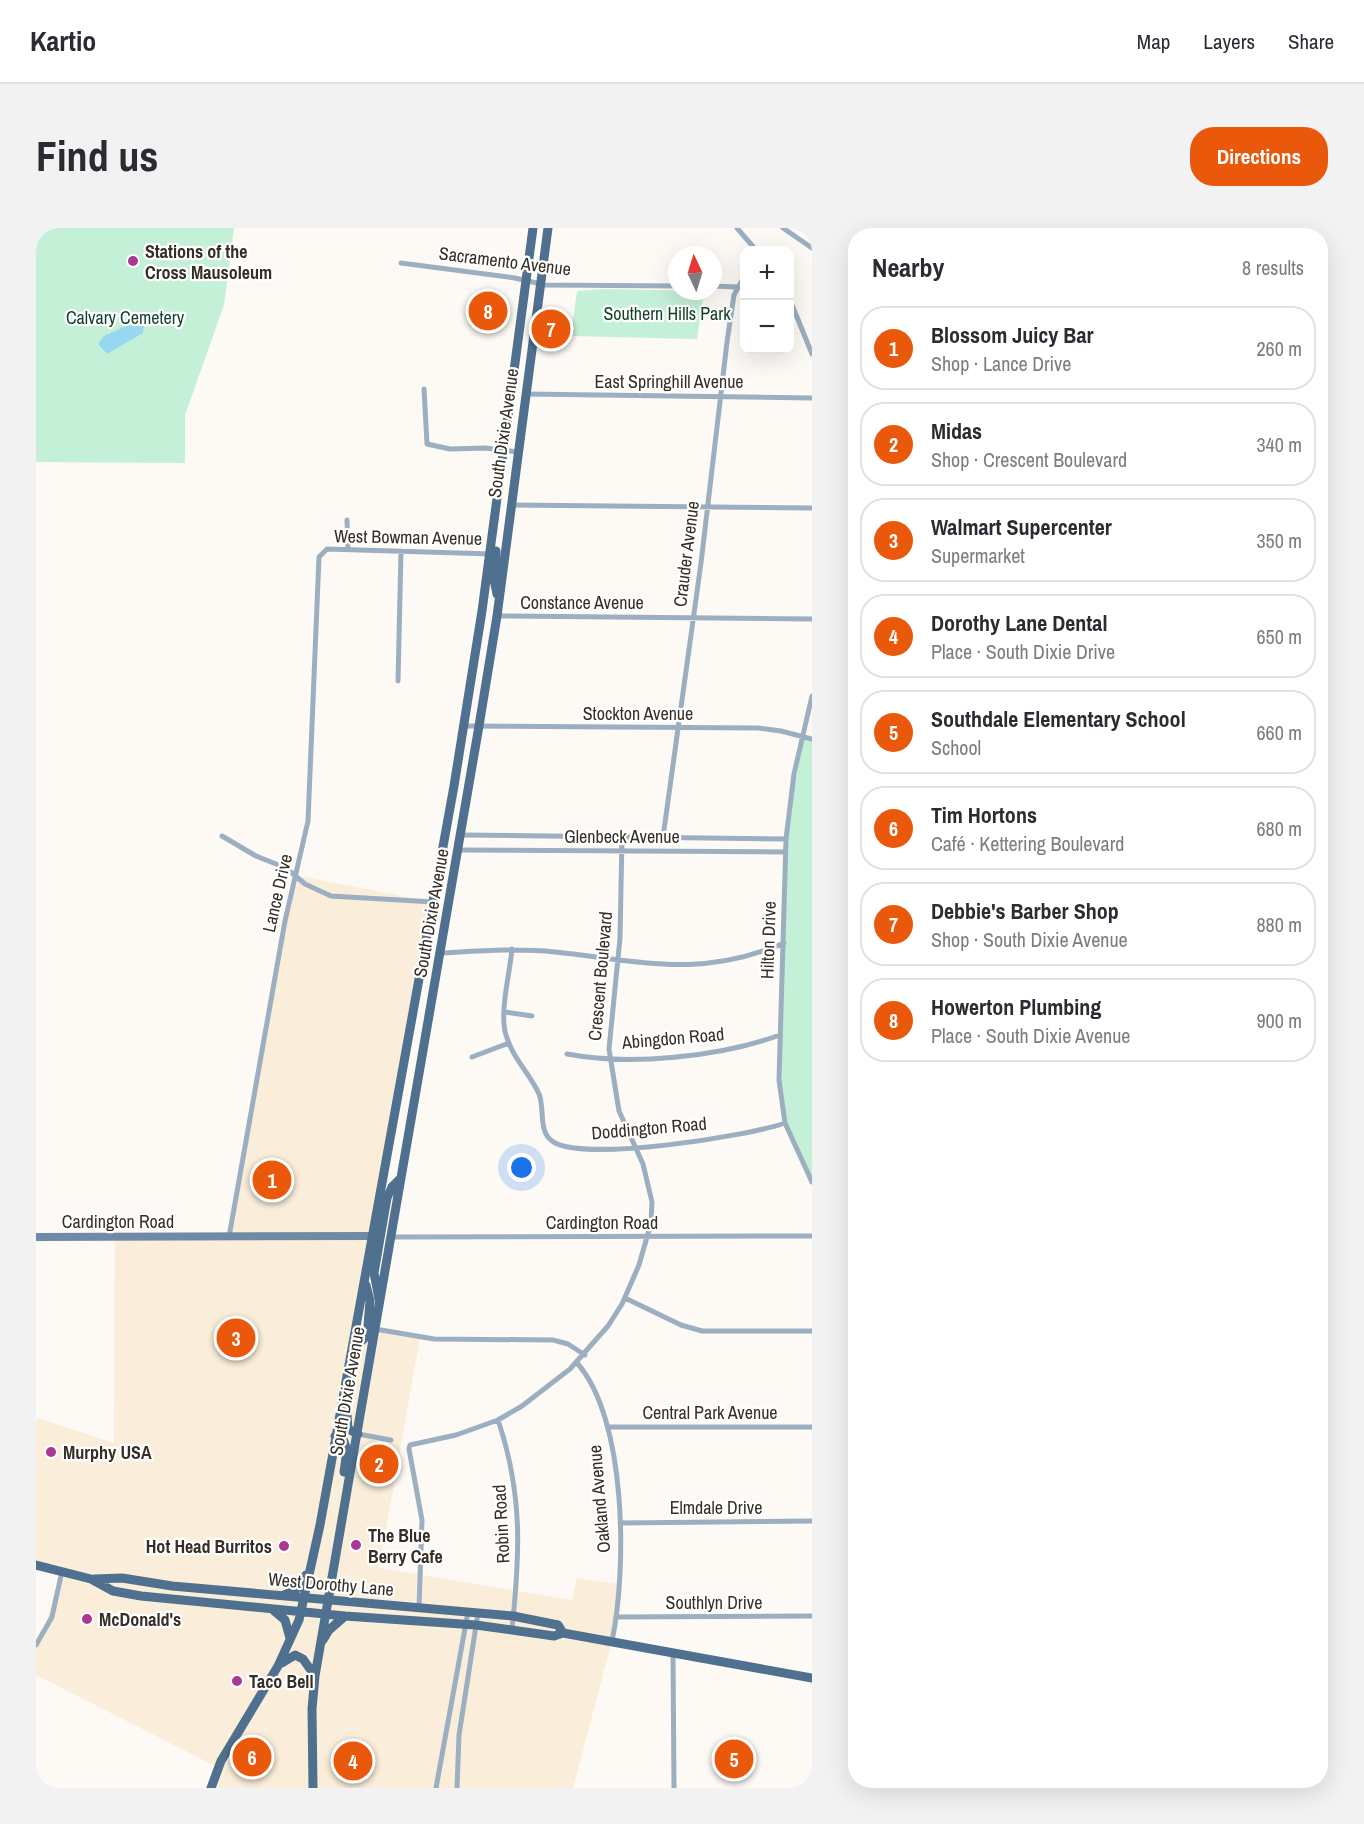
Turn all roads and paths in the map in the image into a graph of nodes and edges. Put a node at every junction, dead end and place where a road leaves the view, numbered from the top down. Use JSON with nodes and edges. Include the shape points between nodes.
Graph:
{"nodes":[{"id":1,"x":533,"y":228,"type":"edge"},
{"id":2,"x":548,"y":228,"type":"edge"},
{"id":3,"x":737,"y":228,"type":"edge"},
{"id":4,"x":783,"y":228,"type":"edge"},
{"id":5,"x":753,"y":246,"type":"edge"},
{"id":6,"x":812,"y":248,"type":"edge"},
{"id":7,"x":401,"y":263,"type":"dead end"},
{"id":8,"x":525,"y":280,"type":"junction"},
{"id":9,"x":740,"y":282,"type":"edge"},
{"id":10,"x":540,"y":284,"type":"junction"},
{"id":11,"x":668,"y":286,"type":"edge"},
{"id":12,"x":722,"y":286,"type":"edge"},
{"id":13,"x":736,"y":287,"type":"junction"},
{"id":14,"x":794,"y":312,"type":"edge"},
{"id":15,"x":812,"y":354,"type":"edge"},
{"id":16,"x":424,"y":389,"type":"dead end"},
{"id":17,"x":526,"y":394,"type":"junction"},
{"id":18,"x":721,"y":397,"type":"junction"},
{"id":19,"x":812,"y":398,"type":"edge"},
{"id":20,"x":503,"y":451,"type":"junction"},
{"id":21,"x":518,"y":452,"type":"junction"},
{"id":22,"x":510,"y":501,"type":"junction"},
{"id":23,"x":707,"y":508,"type":"junction"},
{"id":24,"x":812,"y":508,"type":"edge"},
{"id":25,"x":347,"y":520,"type":"dead end"},
{"id":26,"x":348,"y":549,"type":"junction"},
{"id":27,"x":401,"y":551,"type":"junction"},
{"id":28,"x":320,"y":553,"type":"joint"},
{"id":29,"x":493,"y":554,"type":"junction"},
{"id":30,"x":499,"y":599,"type":"junction"},
{"id":31,"x":497,"y":616,"type":"junction"},
{"id":32,"x":693,"y":618,"type":"junction"},
{"id":33,"x":812,"y":619,"type":"edge"},
{"id":34,"x":398,"y":681,"type":"dead end"},
{"id":35,"x":812,"y":696,"type":"edge"},
{"id":36,"x":463,"y":726,"type":"junction"},
{"id":37,"x":479,"y":726,"type":"junction"},
{"id":38,"x":678,"y":728,"type":"junction"},
{"id":39,"x":803,"y":736,"type":"junction"},
{"id":40,"x":812,"y":739,"type":"edge"},
{"id":41,"x":461,"y":835,"type":"junction"},
{"id":42,"x":222,"y":836,"type":"dead end"},
{"id":43,"x":622,"y":837,"type":"junction"},
{"id":44,"x":663,"y":837,"type":"junction"},
{"id":45,"x":786,"y":839,"type":"junction"},
{"id":46,"x":458,"y":850,"type":"junction"},
{"id":47,"x":622,"y":851,"type":"junction"},
{"id":48,"x":785,"y":852,"type":"junction"},
{"id":49,"x":295,"y":875,"type":"junction"},
{"id":50,"x":433,"y":902,"type":"junction"},
{"id":51,"x":784,"y":943,"type":"junction"},
{"id":52,"x":512,"y":949,"type":"junction"},
{"id":53,"x":441,"y":952,"type":"junction"},
{"id":54,"x":618,"y":961,"type":"junction"},
{"id":55,"x":505,"y":1012,"type":"junction"},
{"id":56,"x":532,"y":1016,"type":"dead end"},
{"id":57,"x":780,"y":1035,"type":"junction"},
{"id":58,"x":509,"y":1043,"type":"junction"},
{"id":59,"x":567,"y":1054,"type":"dead end"},
{"id":60,"x":472,"y":1057,"type":"dead end"},
{"id":61,"x":610,"y":1058,"type":"junction"},
{"id":62,"x":785,"y":1124,"type":"junction"},
{"id":63,"x":635,"y":1147,"type":"junction"},
{"id":64,"x":401,"y":1178,"type":"junction"},
{"id":65,"x":812,"y":1182,"type":"edge"},
{"id":66,"x":376,"y":1236,"type":"junction"},
{"id":67,"x":648,"y":1236,"type":"junction"},
{"id":68,"x":812,"y":1236,"type":"edge"},
{"id":69,"x":36,"y":1237,"type":"edge"},
{"id":70,"x":229,"y":1237,"type":"junction"},
{"id":71,"x":391,"y":1237,"type":"junction"},
{"id":72,"x":365,"y":1283,"type":"junction"},
{"id":73,"x":625,"y":1299,"type":"junction"},
{"id":74,"x":380,"y":1301,"type":"junction"},
{"id":75,"x":375,"y":1329,"type":"junction"},
{"id":76,"x":812,"y":1331,"type":"edge"},
{"id":77,"x":352,"y":1352,"type":"junction"},
{"id":78,"x":585,"y":1355,"type":"junction"},
{"id":79,"x":577,"y":1363,"type":"junction"},
{"id":80,"x":344,"y":1389,"type":"junction"},
{"id":81,"x":498,"y":1420,"type":"junction"},
{"id":82,"x":812,"y":1426,"type":"edge"},
{"id":83,"x":608,"y":1427,"type":"junction"},
{"id":84,"x":358,"y":1434,"type":"junction"},
{"id":85,"x":335,"y":1436,"type":"junction"},
{"id":86,"x":391,"y":1440,"type":"dead end"},
{"id":87,"x":342,"y":1507,"type":"junction"},
{"id":88,"x":812,"y":1521,"type":"edge"},
{"id":89,"x":620,"y":1523,"type":"junction"},
{"id":90,"x":36,"y":1565,"type":"edge"},
{"id":91,"x":310,"y":1568,"type":"junction"},
{"id":92,"x":62,"y":1571,"type":"junction"},
{"id":93,"x":91,"y":1579,"type":"junction"},
{"id":94,"x":280,"y":1595,"type":"junction"},
{"id":95,"x":303,"y":1598,"type":"junction"},
{"id":96,"x":328,"y":1600,"type":"junction"},
{"id":97,"x":419,"y":1608,"type":"junction"},
{"id":98,"x":272,"y":1609,"type":"junction"},
{"id":99,"x":301,"y":1611,"type":"junction"},
{"id":100,"x":473,"y":1613,"type":"junction"},
{"id":101,"x":325,"y":1614,"type":"junction"},
{"id":102,"x":345,"y":1616,"type":"junction"},
{"id":103,"x":513,"y":1616,"type":"junction"},
{"id":104,"x":812,"y":1616,"type":"edge"},
{"id":105,"x":617,"y":1617,"type":"junction"},
{"id":106,"x":471,"y":1625,"type":"junction"},
{"id":107,"x":512,"y":1629,"type":"junction"},
{"id":108,"x":563,"y":1633,"type":"junction"},
{"id":109,"x":612,"y":1641,"type":"junction"},
{"id":110,"x":290,"y":1642,"type":"junction"},
{"id":111,"x":36,"y":1646,"type":"edge"},
{"id":112,"x":319,"y":1647,"type":"junction"},
{"id":113,"x":673,"y":1653,"type":"junction"},
{"id":114,"x":279,"y":1665,"type":"junction"},
{"id":115,"x":459,"y":1673,"type":"junction"},
{"id":116,"x":469,"y":1675,"type":"junction"},
{"id":117,"x":315,"y":1676,"type":"junction"},
{"id":118,"x":812,"y":1678,"type":"edge"},
{"id":119,"x":447,"y":1739,"type":"junction"},
{"id":120,"x":458,"y":1741,"type":"junction"},
{"id":121,"x":211,"y":1788,"type":"edge"},
{"id":122,"x":313,"y":1788,"type":"edge"},
{"id":123,"x":436,"y":1788,"type":"edge"},
{"id":124,"x":456,"y":1788,"type":"edge"},
{"id":125,"x":674,"y":1788,"type":"edge"}],
"edges":[{"from":1,"to":8,"type":"main road","name":"South Dixie Avenue"},
{"from":2,"to":10,"type":"main road","name":"South Dixie Avenue"},
{"from":3,"to":5,"type":"street"},
{"from":4,"to":6,"type":"street"},
{"from":7,"to":8,"type":"street","name":"Sacramento Avenue"},
{"from":8,"to":10,"type":"street","name":"Sacramento Avenue"},
{"from":8,"to":20,"type":"main road","name":"South Dixie Avenue"},
{"from":9,"to":13,"type":"street"},
{"from":10,"to":11,"type":"street","name":"Sacramento Avenue"},
{"from":10,"to":17,"type":"main road","name":"South Dixie Avenue"},
{"from":12,"to":13,"type":"street"},
{"from":13,"to":18,"type":"street","name":"Crauder Avenue"},
{"from":14,"to":15,"type":"street"},
{"from":16,"to":20,"type":"street","via":[[427,444]]},
{"from":17,"to":18,"type":"street","name":"East Springhill Avenue"},
{"from":17,"to":21,"type":"main road","name":"South Dixie Avenue"},
{"from":18,"to":19,"type":"street","name":"East Springhill Avenue"},
{"from":18,"to":23,"type":"street","name":"Crauder Avenue"},
{"from":20,"to":21,"type":"street"},
{"from":20,"to":29,"type":"main road","name":"South Dixie Avenue"},
{"from":21,"to":22,"type":"main road","name":"South Dixie Avenue"},
{"from":22,"to":23,"type":"street"},
{"from":22,"to":29,"type":"main road"},
{"from":22,"to":30,"type":"main road","name":"South Dixie Avenue"},
{"from":23,"to":24,"type":"street"},
{"from":23,"to":32,"type":"street","name":"Crauder Avenue"},
{"from":25,"to":26,"type":"street"},
{"from":26,"to":27,"type":"street","name":"West Bowman Avenue"},
{"from":26,"to":28,"type":"street","name":"West Bowman Avenue"},
{"from":27,"to":29,"type":"street","name":"West Bowman Avenue"},
{"from":27,"to":34,"type":"street"},
{"from":28,"to":49,"type":"street","name":"Lance Drive","via":[[309,806]]},
{"from":29,"to":30,"type":"main road"},
{"from":29,"to":36,"type":"main road","name":"South Dixie Avenue"},
{"from":30,"to":31,"type":"main road","name":"South Dixie Avenue"},
{"from":31,"to":32,"type":"street","name":"Constance Avenue"},
{"from":31,"to":37,"type":"main road","name":"South Dixie Avenue"},
{"from":32,"to":33,"type":"street","name":"Constance Avenue"},
{"from":32,"to":38,"type":"street","name":"Crauder Avenue"},
{"from":35,"to":39,"type":"street","name":"Hilton Drive"},
{"from":36,"to":37,"type":"street","name":"Stockton Avenue"},
{"from":36,"to":50,"type":"main road","name":"South Dixie Avenue"},
{"from":37,"to":38,"type":"street","name":"Stockton Avenue"},
{"from":37,"to":41,"type":"main road","name":"South Dixie Avenue"},
{"from":38,"to":39,"type":"street","name":"Stockton Avenue","via":[[765,729]]},
{"from":38,"to":44,"type":"street","name":"Crauder Avenue"},
{"from":39,"to":40,"type":"street","name":"Stockton Avenue"},
{"from":39,"to":45,"type":"street","name":"Hilton Drive"},
{"from":41,"to":43,"type":"street","name":"Glenbeck Avenue"},
{"from":41,"to":46,"type":"main road","name":"South Dixie Avenue"},
{"from":42,"to":49,"type":"street"},
{"from":43,"to":44,"type":"street","name":"Glenbeck Avenue"},
{"from":43,"to":47,"type":"street","name":"Crescent Boulevard"},
{"from":44,"to":45,"type":"street","name":"Glenbeck Avenue"},
{"from":45,"to":48,"type":"street","name":"Hilton Drive"},
{"from":46,"to":47,"type":"street","name":"Glenbeck Avenue"},
{"from":46,"to":53,"type":"main road","name":"South Dixie Avenue"},
{"from":47,"to":48,"type":"street","name":"Glenbeck Avenue"},
{"from":47,"to":54,"type":"street","name":"Crescent Boulevard"},
{"from":48,"to":51,"type":"street","name":"Hilton Drive"},
{"from":49,"to":50,"type":"street","via":[[331,896]]},
{"from":49,"to":70,"type":"street","name":"Lance Drive"},
{"from":50,"to":66,"type":"main road","name":"South Dixie Avenue"},
{"from":51,"to":54,"type":"street","via":[[732,960],[698,965]]},
{"from":51,"to":57,"type":"street","name":"Hilton Drive"},
{"from":52,"to":53,"type":"street"},
{"from":52,"to":54,"type":"street"},
{"from":52,"to":55,"type":"street","name":"Doddington Road"},
{"from":53,"to":64,"type":"main road","name":"South Dixie Avenue"},
{"from":54,"to":61,"type":"street","name":"Crescent Boulevard"},
{"from":55,"to":56,"type":"street"},
{"from":55,"to":58,"type":"street","name":"Doddington Road"},
{"from":57,"to":61,"type":"street","name":"Abingdon Road","via":[[711,1052]]},
{"from":57,"to":62,"type":"street","name":"Hilton Drive","via":[[780,1095]]},
{"from":58,"to":60,"type":"street"},
{"from":58,"to":63,"type":"street","name":"Doddington Road","via":[[539,1095],[544,1129],[550,1140],[575,1148]]},
{"from":59,"to":61,"type":"street","name":"Abingdon Road"},
{"from":61,"to":63,"type":"street","name":"Crescent Boulevard","via":[[619,1111]]},
{"from":62,"to":63,"type":"street","name":"Doddington Road","via":[[708,1139]]},
{"from":62,"to":65,"type":"street","name":"Hilton Drive"},
{"from":63,"to":67,"type":"street","name":"Crescent Boulevard","via":[[651,1191]]},
{"from":64,"to":66,"type":"main road","via":[[387,1198]]},
{"from":64,"to":71,"type":"main road","name":"South Dixie Avenue"},
{"from":66,"to":70,"type":"street","name":"Cardington Road"},
{"from":66,"to":72,"type":"main road","name":"South Dixie Avenue"},
{"from":66,"to":74,"type":"main road","via":[[374,1281]]},
{"from":67,"to":68,"type":"street","name":"Cardington Road"},
{"from":67,"to":71,"type":"street","name":"Cardington Road"},
{"from":67,"to":73,"type":"street","name":"Crescent Boulevard"},
{"from":69,"to":70,"type":"street","name":"Cardington Road"},
{"from":71,"to":74,"type":"main road","name":"South Dixie Avenue"},
{"from":72,"to":75,"type":"main road","via":[[370,1301],[368,1325]]},
{"from":72,"to":77,"type":"main road","name":"South Dixie Avenue"},
{"from":73,"to":76,"type":"street","via":[[702,1331]]},
{"from":73,"to":78,"type":"street","name":"Crescent Boulevard"},
{"from":74,"to":75,"type":"main road","name":"South Dixie Avenue"},
{"from":75,"to":77,"type":"main road"},
{"from":75,"to":78,"type":"street","via":[[434,1339],[553,1340]]},
{"from":75,"to":84,"type":"main road","name":"South Dixie Avenue"},
{"from":77,"to":80,"type":"main road","name":"South Dixie Avenue"},
{"from":78,"to":79,"type":"street","name":"Crescent Boulevard"},
{"from":79,"to":81,"type":"street","name":"Crescent Boulevard"},
{"from":79,"to":83,"type":"street","name":"Oakland Avenue","via":[[598,1395]]},
{"from":80,"to":84,"type":"main road","via":[[348,1429]]},
{"from":80,"to":85,"type":"main road","name":"South Dixie Avenue"},
{"from":81,"to":97,"type":"street","name":"Crescent Boulevard","via":[[456,1435],[413,1443],[408,1449],[422,1520]]},
{"from":81,"to":103,"type":"street","name":"Robin Road","via":[[512,1467],[518,1509],[519,1553]]},
{"from":82,"to":83,"type":"street","name":"Central Park Avenue"},
{"from":83,"to":89,"type":"street","name":"Oakland Avenue"},
{"from":84,"to":86,"type":"street"},
{"from":84,"to":87,"type":"main road","name":"South Dixie Avenue"},
{"from":85,"to":87,"type":"main road","via":[[343,1439],[347,1450]]},
{"from":85,"to":91,"type":"main road","name":"South Dixie Avenue"},
{"from":87,"to":96,"type":"main road","name":"South Dixie Avenue"},
{"from":88,"to":89,"type":"street","name":"Elmdale Drive"},
{"from":89,"to":105,"type":"street","name":"Oakland Avenue"},
{"from":90,"to":92,"type":"main road","name":"West Dorothy Lane"},
{"from":91,"to":94,"type":"main road","via":[[296,1590]]},
{"from":91,"to":95,"type":"main road","name":"South Dixie Avenue"},
{"from":92,"to":93,"type":"main road","name":"West Dorothy Lane"},
{"from":92,"to":111,"type":"street","via":[[52,1617]]},
{"from":93,"to":94,"type":"main road","name":"West Dorothy Lane","via":[[122,1578]]},
{"from":93,"to":98,"type":"main road","name":"West Dorothy Lane","via":[[113,1591]]},
{"from":94,"to":95,"type":"main road","name":"West Dorothy Lane"},
{"from":95,"to":96,"type":"main road","name":"West Dorothy Lane"},
{"from":95,"to":99,"type":"main road","name":"South Dixie Avenue"},
{"from":96,"to":97,"type":"main road","name":"West Dorothy Lane"},
{"from":96,"to":101,"type":"main road","name":"South Dixie Avenue"},
{"from":97,"to":100,"type":"main road","name":"West Dorothy Lane"},
{"from":98,"to":99,"type":"main road","name":"West Dorothy Lane"},
{"from":98,"to":110,"type":"main road","via":[[285,1620]]},
{"from":99,"to":101,"type":"main road","name":"West Dorothy Lane"},
{"from":99,"to":110,"type":"main road","name":"South Dixie Avenue"},
{"from":100,"to":103,"type":"main road","name":"West Dorothy Lane"},
{"from":100,"to":106,"type":"street"},
{"from":100,"to":106,"type":"street"},
{"from":101,"to":102,"type":"main road","name":"West Dorothy Lane"},
{"from":101,"to":112,"type":"main road","name":"South Dixie Avenue"},
{"from":102,"to":106,"type":"main road","name":"West Dorothy Lane"},
{"from":102,"to":112,"type":"main road","via":[[329,1630]]},
{"from":103,"to":107,"type":"street","name":"Robin Road"},
{"from":103,"to":108,"type":"main road","name":"West Dorothy Lane","via":[[558,1625]]},
{"from":104,"to":105,"type":"street","name":"Southlyn Drive"},
{"from":105,"to":109,"type":"street","name":"Oakland Avenue"},
{"from":106,"to":107,"type":"main road","name":"West Dorothy Lane"},
{"from":106,"to":115,"type":"street"},
{"from":106,"to":116,"type":"street"},
{"from":107,"to":108,"type":"main road","name":"West Dorothy Lane","via":[[554,1636]]},
{"from":108,"to":109,"type":"main road","name":"West Dorothy Lane"},
{"from":109,"to":113,"type":"main road","name":"West Dorothy Lane"},
{"from":110,"to":114,"type":"main road","name":"South Dixie Avenue"},
{"from":112,"to":117,"type":"main road","name":"South Dixie Avenue"},
{"from":113,"to":118,"type":"main road","name":"West Dorothy Lane"},
{"from":113,"to":125,"type":"street"},
{"from":114,"to":117,"type":"main road","via":[[295,1655],[303,1659]]},
{"from":114,"to":121,"type":"main road","name":"South Dixie Avenue","via":[[221,1761]]},
{"from":115,"to":116,"type":"street"},
{"from":115,"to":119,"type":"street"},
{"from":116,"to":120,"type":"street"},
{"from":117,"to":122,"type":"main road","name":"South Dixie Avenue"},
{"from":119,"to":120,"type":"street"},
{"from":119,"to":123,"type":"street"},
{"from":120,"to":124,"type":"street"}]}
